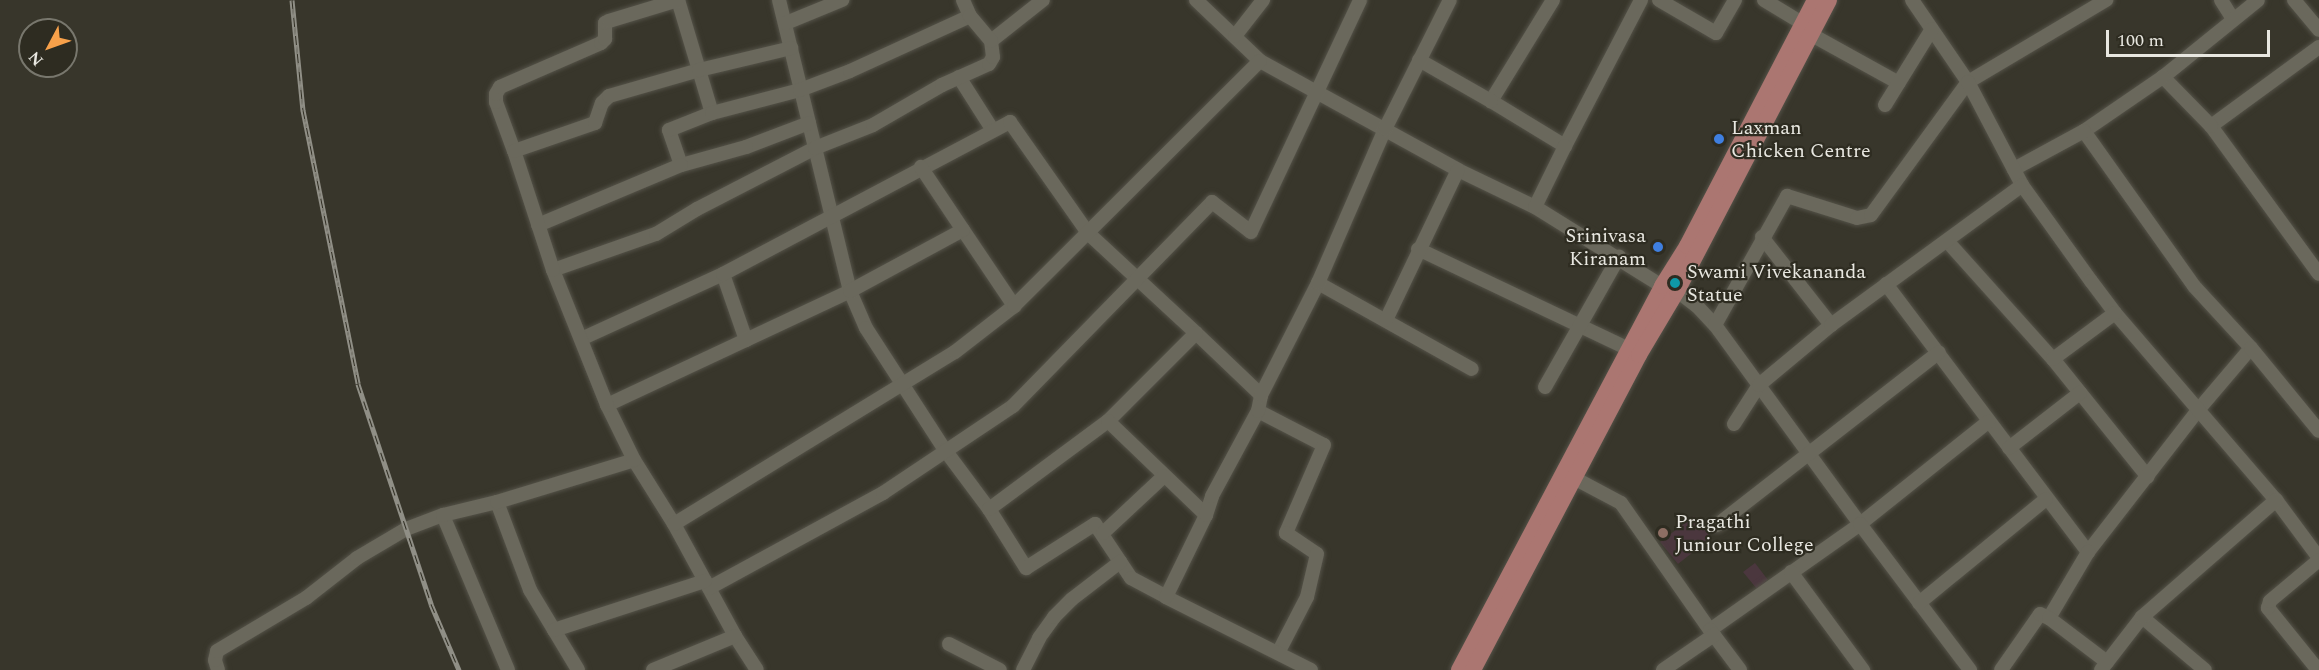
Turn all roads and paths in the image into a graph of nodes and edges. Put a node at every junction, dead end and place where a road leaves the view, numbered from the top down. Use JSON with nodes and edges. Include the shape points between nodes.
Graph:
{"nodes":[{"id":1,"x":678,"y":0,"type":"edge"},
{"id":2,"x":779,"y":0,"type":"edge"},
{"id":3,"x":842,"y":0,"type":"edge"},
{"id":4,"x":963,"y":0,"type":"edge"},
{"id":5,"x":1043,"y":0,"type":"edge"},
{"id":6,"x":1196,"y":0,"type":"edge"},
{"id":7,"x":1263,"y":0,"type":"edge"},
{"id":8,"x":1344,"y":0,"type":"edge"},
{"id":9,"x":1450,"y":0,"type":"edge"},
{"id":10,"x":1553,"y":0,"type":"edge"},
{"id":11,"x":1641,"y":0,"type":"edge"},
{"id":12,"x":1659,"y":0,"type":"edge"},
{"id":13,"x":1735,"y":0,"type":"edge"},
{"id":14,"x":1764,"y":0,"type":"edge"},
{"id":15,"x":1815,"y":0,"type":"edge"},
{"id":16,"x":1829,"y":0,"type":"edge"},
{"id":17,"x":1912,"y":0,"type":"edge"},
{"id":18,"x":2106,"y":0,"type":"edge"},
{"id":19,"x":2221,"y":0,"type":"edge"},
{"id":20,"x":2258,"y":0,"type":"edge"},
{"id":21,"x":2294,"y":0,"type":"edge"},
{"id":22,"x":1358,"y":5,"type":"edge"},
{"id":23,"x":970,"y":16,"type":"junction"},
{"id":24,"x":2233,"y":18,"type":"junction"},
{"id":25,"x":786,"y":23,"type":"junction"},
{"id":26,"x":1807,"y":29,"type":"junction"},
{"id":27,"x":1932,"y":29,"type":"junction"},
{"id":28,"x":2319,"y":30,"type":"edge"},
{"id":29,"x":1235,"y":36,"type":"junction"},
{"id":30,"x":991,"y":41,"type":"junction"},
{"id":31,"x":2319,"y":47,"type":"edge"},
{"id":32,"x":792,"y":48,"type":"junction"},
{"id":33,"x":1419,"y":60,"type":"junction"},
{"id":34,"x":1260,"y":61,"type":"junction"},
{"id":35,"x":699,"y":70,"type":"junction"},
{"id":36,"x":959,"y":77,"type":"junction"},
{"id":37,"x":2163,"y":77,"type":"junction"},
{"id":38,"x":1968,"y":82,"type":"junction"},
{"id":39,"x":1899,"y":83,"type":"junction"},
{"id":40,"x":800,"y":90,"type":"junction"},
{"id":41,"x":1316,"y":92,"type":"junction"},
{"id":42,"x":1491,"y":101,"type":"junction"},
{"id":43,"x":1885,"y":105,"type":"dead end"},
{"id":44,"x":712,"y":113,"type":"junction"},
{"id":45,"x":809,"y":123,"type":"junction"},
{"id":46,"x":2211,"y":126,"type":"junction"},
{"id":47,"x":992,"y":129,"type":"junction"},
{"id":48,"x":1385,"y":129,"type":"junction"},
{"id":49,"x":2084,"y":131,"type":"junction"},
{"id":50,"x":1565,"y":146,"type":"junction"},
{"id":51,"x":815,"y":148,"type":"junction"},
{"id":52,"x":514,"y":152,"type":"junction"},
{"id":53,"x":681,"y":165,"type":"junction"},
{"id":54,"x":921,"y":167,"type":"junction"},
{"id":55,"x":1458,"y":170,"type":"junction"},
{"id":56,"x":2014,"y":170,"type":"junction"},
{"id":57,"x":2022,"y":185,"type":"junction"},
{"id":58,"x":1535,"y":207,"type":"junction"},
{"id":59,"x":831,"y":219,"type":"junction"},
{"id":60,"x":538,"y":225,"type":"junction"},
{"id":61,"x":963,"y":230,"type":"junction"},
{"id":62,"x":1088,"y":233,"type":"junction"},
{"id":63,"x":1762,"y":237,"type":"junction"},
{"id":64,"x":1947,"y":241,"type":"junction"},
{"id":65,"x":1418,"y":249,"type":"junction"},
{"id":66,"x":1619,"y":257,"type":"junction"},
{"id":67,"x":553,"y":270,"type":"junction"},
{"id":68,"x":723,"y":274,"type":"junction"},
{"id":69,"x":2319,"y":274,"type":"edge"},
{"id":70,"x":1136,"y":280,"type":"junction"},
{"id":71,"x":1318,"y":283,"type":"junction"},
{"id":72,"x":1886,"y":284,"type":"junction"},
{"id":73,"x":1670,"y":288,"type":"junction"},
{"id":74,"x":850,"y":291,"type":"junction"},
{"id":75,"x":1014,"y":306,"type":"junction"},
{"id":76,"x":2115,"y":313,"type":"junction"},
{"id":77,"x":1386,"y":320,"type":"junction"},
{"id":78,"x":1580,"y":324,"type":"junction"},
{"id":79,"x":1831,"y":325,"type":"junction"},
{"id":80,"x":1715,"y":326,"type":"junction"},
{"id":81,"x":1196,"y":333,"type":"junction"},
{"id":82,"x":581,"y":339,"type":"junction"},
{"id":83,"x":746,"y":340,"type":"junction"},
{"id":84,"x":2251,"y":348,"type":"junction"},
{"id":85,"x":1629,"y":349,"type":"junction"},
{"id":86,"x":1939,"y":352,"type":"junction"},
{"id":87,"x":2052,"y":359,"type":"junction"},
{"id":88,"x":1472,"y":369,"type":"dead end"},
{"id":89,"x":903,"y":384,"type":"junction"},
{"id":90,"x":1759,"y":385,"type":"junction"},
{"id":91,"x":1545,"y":387,"type":"dead end"},
{"id":92,"x":2080,"y":393,"type":"junction"},
{"id":93,"x":1261,"y":395,"type":"junction"},
{"id":94,"x":607,"y":405,"type":"junction"},
{"id":95,"x":2199,"y":409,"type":"junction"},
{"id":96,"x":1258,"y":411,"type":"junction"},
{"id":97,"x":1108,"y":422,"type":"junction"},
{"id":98,"x":1988,"y":422,"type":"junction"},
{"id":99,"x":1734,"y":424,"type":"dead end"},
{"id":100,"x":2319,"y":431,"type":"edge"},
{"id":101,"x":2009,"y":448,"type":"junction"},
{"id":102,"x":945,"y":450,"type":"junction"},
{"id":103,"x":1807,"y":453,"type":"junction"},
{"id":104,"x":634,"y":460,"type":"junction"},
{"id":105,"x":1164,"y":476,"type":"junction"},
{"id":106,"x":2148,"y":477,"type":"junction"},
{"id":107,"x":1574,"y":478,"type":"junction"},
{"id":108,"x":2046,"y":499,"type":"junction"},
{"id":109,"x":2276,"y":500,"type":"junction"},
{"id":110,"x":497,"y":502,"type":"junction"},
{"id":111,"x":989,"y":509,"type":"junction"},
{"id":112,"x":444,"y":515,"type":"junction"},
{"id":113,"x":1206,"y":515,"type":"junction"},
{"id":114,"x":674,"y":524,"type":"junction"},
{"id":115,"x":1860,"y":524,"type":"junction"},
{"id":116,"x":1717,"y":525,"type":"dead end"},
{"id":117,"x":1103,"y":533,"type":"junction"},
{"id":118,"x":2088,"y":552,"type":"junction"},
{"id":119,"x":2319,"y":559,"type":"edge"},
{"id":120,"x":1120,"y":562,"type":"junction"},
{"id":121,"x":1791,"y":572,"type":"junction"},
{"id":122,"x":707,"y":585,"type":"junction"},
{"id":123,"x":1166,"y":597,"type":"junction"},
{"id":124,"x":1919,"y":603,"type":"junction"},
{"id":125,"x":2142,"y":617,"type":"junction"},
{"id":126,"x":2049,"y":618,"type":"junction"},
{"id":127,"x":554,"y":630,"type":"junction"},
{"id":128,"x":1712,"y":632,"type":"junction"},
{"id":129,"x":735,"y":636,"type":"junction"},
{"id":130,"x":949,"y":644,"type":"dead end"},
{"id":131,"x":1278,"y":653,"type":"junction"},
{"id":132,"x":2104,"y":666,"type":"edge"},
{"id":133,"x":218,"y":670,"type":"edge"},
{"id":134,"x":508,"y":670,"type":"edge"},
{"id":135,"x":578,"y":670,"type":"edge"},
{"id":136,"x":653,"y":670,"type":"edge"},
{"id":137,"x":757,"y":670,"type":"edge"},
{"id":138,"x":1000,"y":670,"type":"edge"},
{"id":139,"x":1023,"y":670,"type":"edge"},
{"id":140,"x":1311,"y":670,"type":"edge"},
{"id":141,"x":1459,"y":670,"type":"edge"},
{"id":142,"x":1473,"y":670,"type":"edge"},
{"id":143,"x":1663,"y":670,"type":"edge"},
{"id":144,"x":1740,"y":670,"type":"edge"},
{"id":145,"x":1863,"y":670,"type":"edge"},
{"id":146,"x":1970,"y":670,"type":"edge"},
{"id":147,"x":2001,"y":670,"type":"edge"},
{"id":148,"x":2205,"y":670,"type":"edge"},
{"id":149,"x":2318,"y":670,"type":"edge"}],
"edges":[{"from":1,"to":35,"type":"street"},
{"from":1,"to":52,"type":"street","via":[[609,21],[601,43],[500,87],[496,102]]},
{"from":2,"to":25,"type":"street"},
{"from":3,"to":25,"type":"street"},
{"from":4,"to":23,"type":"street"},
{"from":5,"to":30,"type":"street"},
{"from":6,"to":29,"type":"street"},
{"from":7,"to":29,"type":"street"},
{"from":8,"to":22,"type":"street"},
{"from":9,"to":33,"type":"street"},
{"from":10,"to":42,"type":"street"},
{"from":11,"to":50,"type":"street"},
{"from":12,"to":13,"type":"street","via":[[1716,33]]},
{"from":14,"to":26,"type":"street"},
{"from":15,"to":26,"type":"main road"},
{"from":16,"to":26,"type":"main road"},
{"from":17,"to":27,"type":"street"},
{"from":18,"to":38,"type":"street"},
{"from":19,"to":24,"type":"street"},
{"from":20,"to":24,"type":"street"},
{"from":21,"to":28,"type":"street"},
{"from":22,"to":41,"type":"street"},
{"from":23,"to":30,"type":"street"},
{"from":23,"to":40,"type":"street"},
{"from":24,"to":37,"type":"street"},
{"from":25,"to":32,"type":"street"},
{"from":26,"to":39,"type":"street"},
{"from":26,"to":73,"type":"main road","via":[[1687,246]]},
{"from":27,"to":38,"type":"street"},
{"from":27,"to":39,"type":"street"},
{"from":29,"to":34,"type":"street"},
{"from":30,"to":36,"type":"street","via":[[992,62]]},
{"from":31,"to":46,"type":"street"},
{"from":32,"to":35,"type":"street"},
{"from":32,"to":40,"type":"street"},
{"from":33,"to":42,"type":"street"},
{"from":33,"to":48,"type":"street"},
{"from":34,"to":41,"type":"street"},
{"from":34,"to":62,"type":"street"},
{"from":35,"to":44,"type":"street"},
{"from":35,"to":52,"type":"street","via":[[609,96],[595,123]]},
{"from":36,"to":47,"type":"street"},
{"from":36,"to":51,"type":"street","via":[[873,125]]},
{"from":37,"to":46,"type":"street"},
{"from":37,"to":49,"type":"street"},
{"from":38,"to":56,"type":"street"},
{"from":38,"to":63,"type":"street","via":[[1871,214],[1857,218],[1787,196]]},
{"from":39,"to":43,"type":"street"},
{"from":40,"to":44,"type":"street"},
{"from":40,"to":45,"type":"street"},
{"from":41,"to":48,"type":"street"},
{"from":41,"to":70,"type":"street","via":[[1251,232],[1212,202]]},
{"from":42,"to":50,"type":"street"},
{"from":44,"to":53,"type":"street","via":[[669,130]]},
{"from":45,"to":51,"type":"street"},
{"from":45,"to":53,"type":"street","via":[[746,147]]},
{"from":46,"to":69,"type":"street"},
{"from":47,"to":54,"type":"street"},
{"from":47,"to":62,"type":"street","via":[[1010,122],[1014,126]]},
{"from":48,"to":55,"type":"street"},
{"from":48,"to":71,"type":"street"},
{"from":49,"to":56,"type":"street"},
{"from":49,"to":84,"type":"street","via":[[2194,286]]},
{"from":50,"to":58,"type":"street"},
{"from":51,"to":59,"type":"street"},
{"from":51,"to":67,"type":"street","via":[[656,234]]},
{"from":52,"to":60,"type":"street"},
{"from":53,"to":60,"type":"street"},
{"from":54,"to":59,"type":"street"},
{"from":54,"to":61,"type":"street"},
{"from":55,"to":58,"type":"street"},
{"from":55,"to":65,"type":"street"},
{"from":56,"to":57,"type":"street"},
{"from":57,"to":64,"type":"street"},
{"from":57,"to":76,"type":"street"},
{"from":58,"to":66,"type":"street"},
{"from":59,"to":68,"type":"street"},
{"from":59,"to":74,"type":"street"},
{"from":60,"to":67,"type":"street"},
{"from":61,"to":74,"type":"street"},
{"from":61,"to":75,"type":"street"},
{"from":62,"to":70,"type":"street"},
{"from":62,"to":75,"type":"street"},
{"from":63,"to":79,"type":"street"},
{"from":63,"to":80,"type":"street"},
{"from":64,"to":72,"type":"street"},
{"from":64,"to":87,"type":"street"},
{"from":65,"to":77,"type":"street"},
{"from":65,"to":78,"type":"street"},
{"from":66,"to":73,"type":"street"},
{"from":66,"to":78,"type":"street"},
{"from":67,"to":82,"type":"street"},
{"from":68,"to":82,"type":"street"},
{"from":68,"to":83,"type":"street"},
{"from":70,"to":81,"type":"street"},
{"from":70,"to":102,"type":"street","via":[[1013,406]]},
{"from":71,"to":77,"type":"street"},
{"from":71,"to":93,"type":"street"},
{"from":72,"to":79,"type":"street"},
{"from":72,"to":86,"type":"street"},
{"from":73,"to":80,"type":"street","via":[[1697,306]]},
{"from":73,"to":85,"type":"main road"},
{"from":73,"to":107,"type":"main road"},
{"from":74,"to":83,"type":"street"},
{"from":74,"to":89,"type":"street","via":[[866,328]]},
{"from":75,"to":89,"type":"street","via":[[955,352]]},
{"from":76,"to":87,"type":"street"},
{"from":76,"to":95,"type":"street"},
{"from":77,"to":88,"type":"street"},
{"from":78,"to":85,"type":"street"},
{"from":78,"to":91,"type":"street"},
{"from":79,"to":90,"type":"street"},
{"from":80,"to":90,"type":"street"},
{"from":81,"to":93,"type":"street"},
{"from":81,"to":97,"type":"street"},
{"from":82,"to":94,"type":"street"},
{"from":83,"to":94,"type":"street"},
{"from":84,"to":95,"type":"street"},
{"from":84,"to":100,"type":"street"},
{"from":85,"to":141,"type":"main road"},
{"from":86,"to":98,"type":"street"},
{"from":86,"to":103,"type":"street"},
{"from":87,"to":92,"type":"street"},
{"from":89,"to":102,"type":"street"},
{"from":89,"to":114,"type":"street"},
{"from":90,"to":99,"type":"street"},
{"from":90,"to":103,"type":"street"},
{"from":92,"to":101,"type":"street"},
{"from":92,"to":106,"type":"street"},
{"from":93,"to":96,"type":"street"},
{"from":94,"to":104,"type":"street"},
{"from":95,"to":106,"type":"street"},
{"from":95,"to":109,"type":"street"},
{"from":96,"to":113,"type":"street","via":[[1212,496]]},
{"from":96,"to":131,"type":"street","via":[[1324,445],[1286,533],[1317,554],[1307,597]]},
{"from":97,"to":105,"type":"street"},
{"from":97,"to":111,"type":"street"},
{"from":98,"to":101,"type":"street"},
{"from":98,"to":115,"type":"street"},
{"from":101,"to":108,"type":"street"},
{"from":102,"to":111,"type":"street"},
{"from":102,"to":122,"type":"street","via":[[883,493]]},
{"from":103,"to":115,"type":"street"},
{"from":103,"to":116,"type":"street"},
{"from":104,"to":110,"type":"street"},
{"from":104,"to":114,"type":"street"},
{"from":105,"to":113,"type":"street"},
{"from":105,"to":117,"type":"street"},
{"from":106,"to":118,"type":"street"},
{"from":107,"to":128,"type":"street","via":[[1621,503]]},
{"from":107,"to":142,"type":"main road"},
{"from":108,"to":118,"type":"street"},
{"from":108,"to":124,"type":"street"},
{"from":109,"to":119,"type":"street"},
{"from":109,"to":125,"type":"street"},
{"from":110,"to":112,"type":"street"},
{"from":110,"to":127,"type":"street","via":[[530,590]]},
{"from":111,"to":117,"type":"street","via":[[1026,568],[1095,524]]},
{"from":112,"to":133,"type":"street","via":[[406,529],[357,558],[306,598],[218,651]]},
{"from":112,"to":134,"type":"street"},
{"from":113,"to":123,"type":"street"},
{"from":114,"to":122,"type":"street"},
{"from":115,"to":121,"type":"street"},
{"from":115,"to":124,"type":"street"},
{"from":117,"to":120,"type":"street"},
{"from":118,"to":126,"type":"street"},
{"from":119,"to":149,"type":"street","via":[[2270,601],[2268,608]]},
{"from":120,"to":123,"type":"street","via":[[1137,583]]},
{"from":120,"to":139,"type":"street","via":[[1054,617]]},
{"from":121,"to":128,"type":"street"},
{"from":121,"to":145,"type":"street"},
{"from":122,"to":127,"type":"street"},
{"from":122,"to":129,"type":"street"},
{"from":123,"to":131,"type":"street"},
{"from":124,"to":146,"type":"street"},
{"from":125,"to":132,"type":"street"},
{"from":125,"to":148,"type":"street"},
{"from":126,"to":132,"type":"street"},
{"from":126,"to":147,"type":"street","via":[[2042,614],[2036,617]]},
{"from":127,"to":135,"type":"street"},
{"from":128,"to":143,"type":"street"},
{"from":128,"to":144,"type":"street"},
{"from":129,"to":136,"type":"street"},
{"from":129,"to":137,"type":"street"},
{"from":130,"to":138,"type":"street"},
{"from":131,"to":140,"type":"street"}]}
